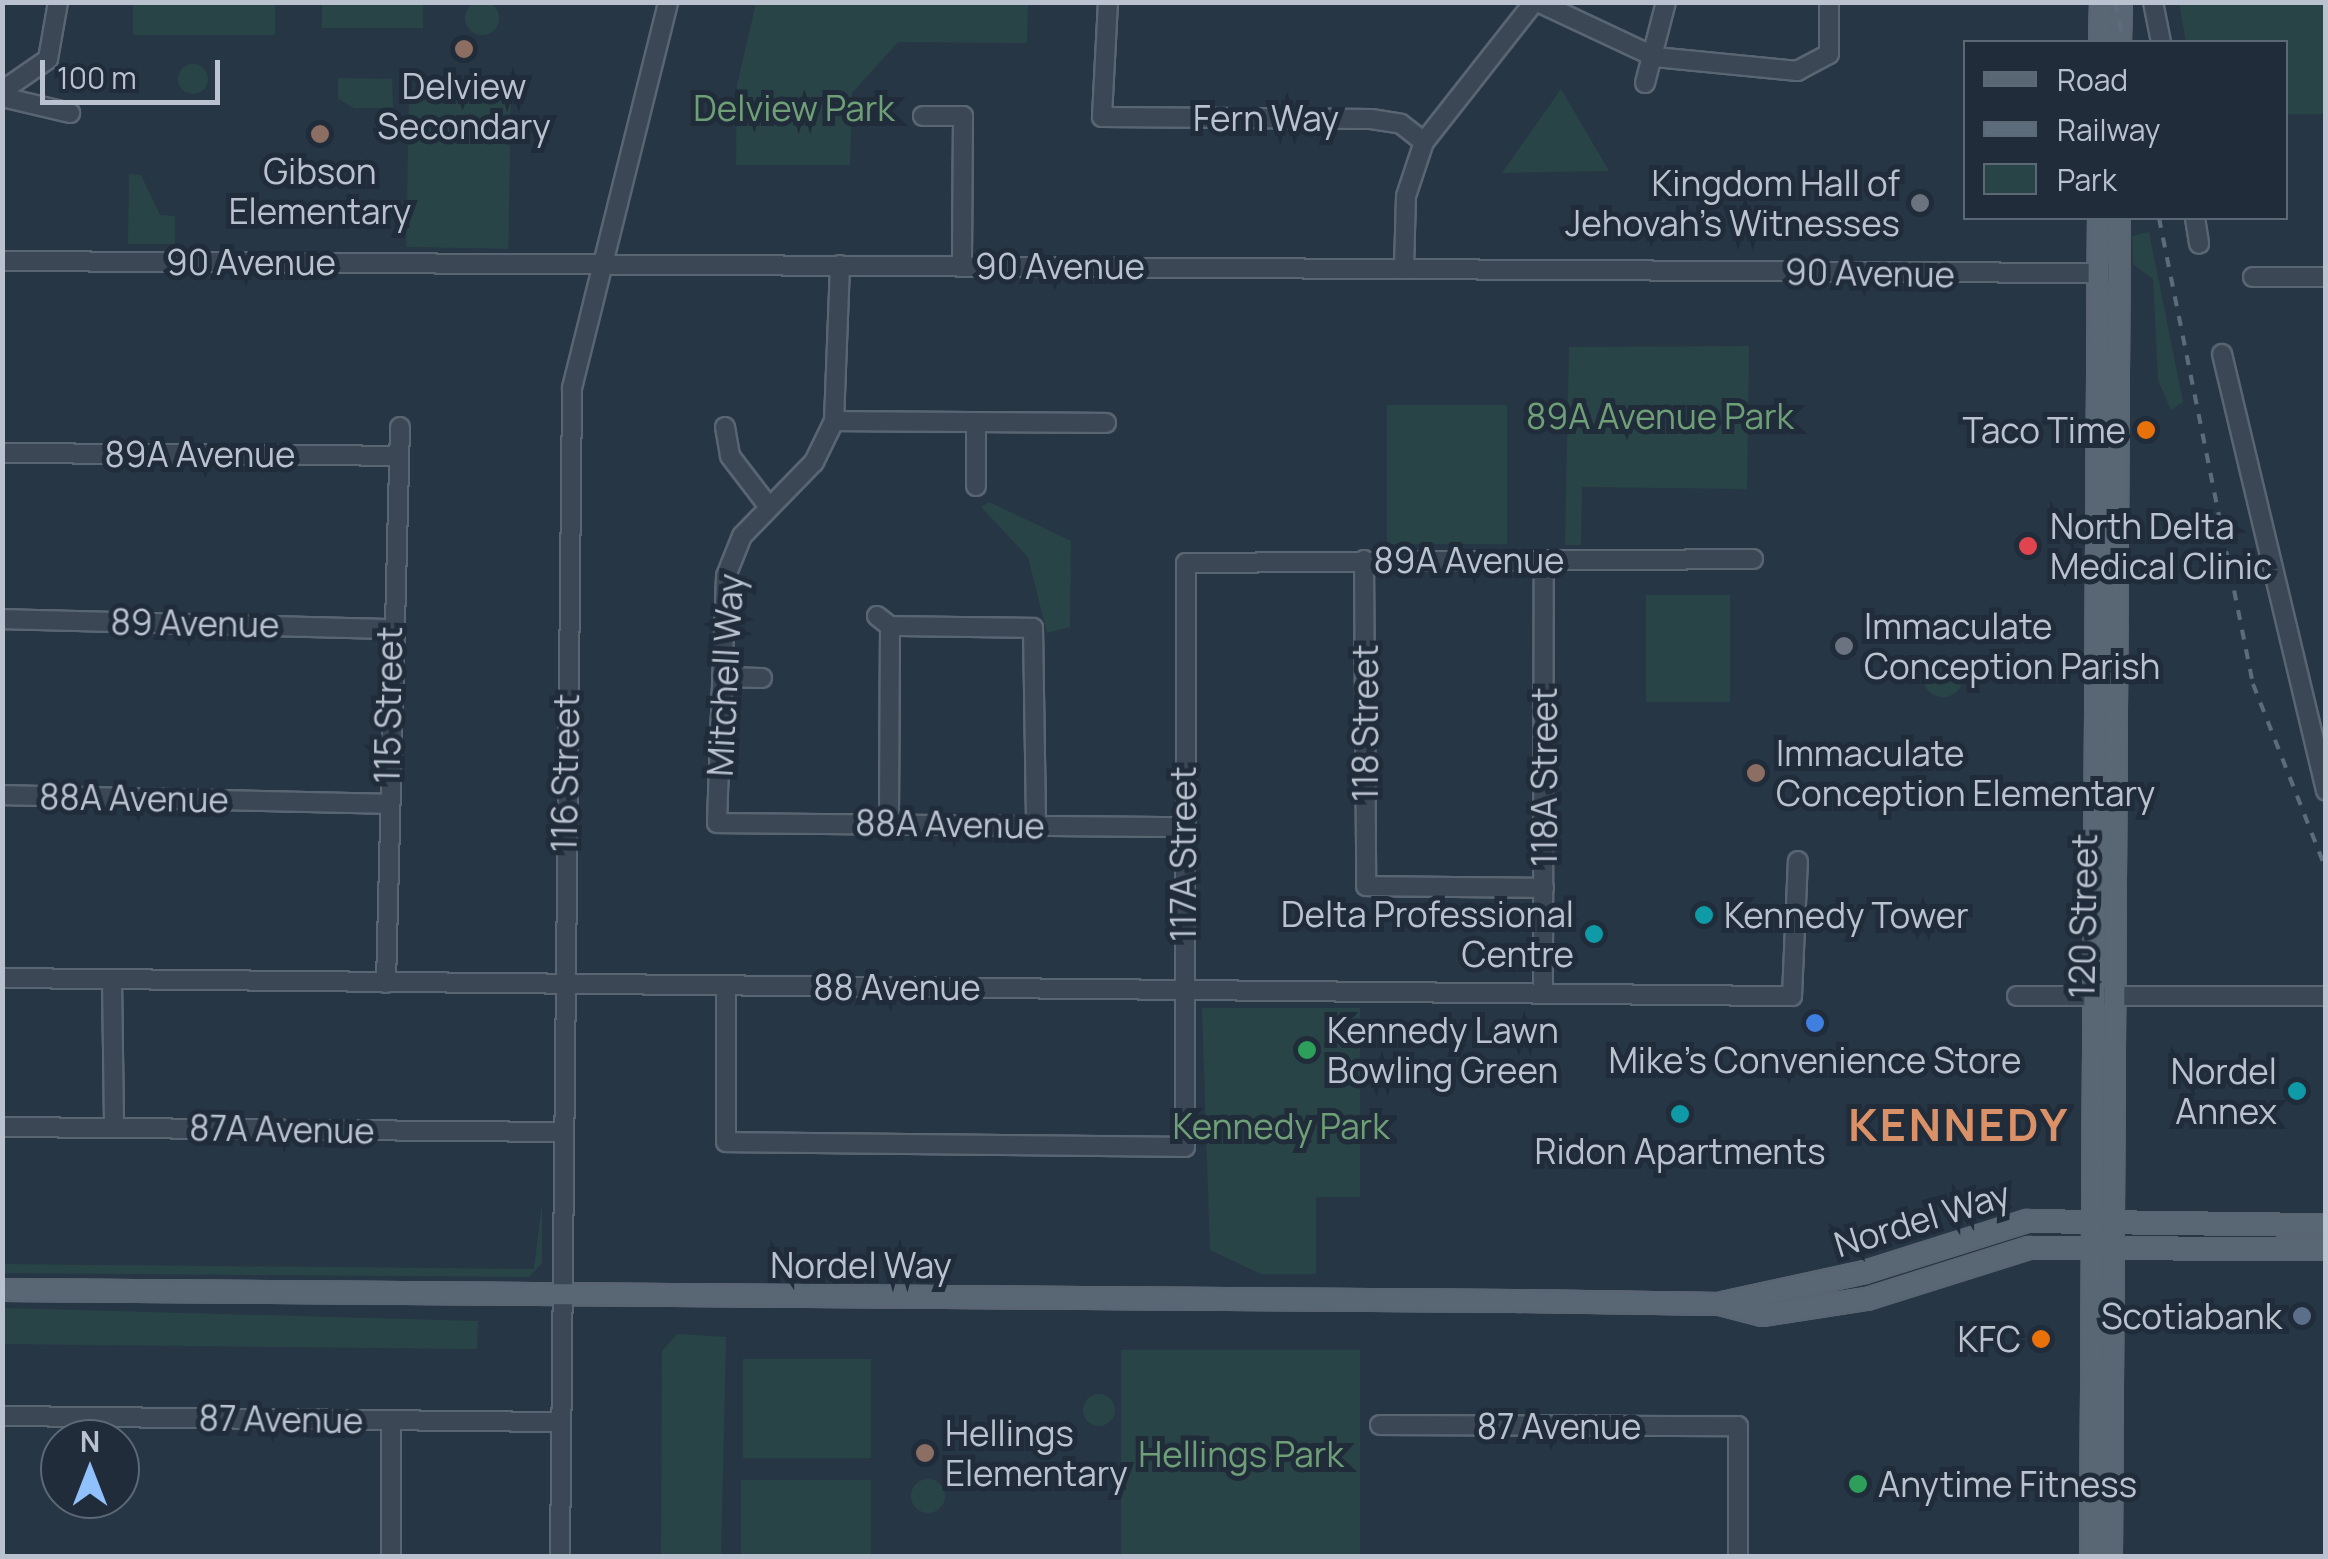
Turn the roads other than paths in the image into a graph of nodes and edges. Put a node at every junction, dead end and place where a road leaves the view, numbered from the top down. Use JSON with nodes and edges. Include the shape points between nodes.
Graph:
{"nodes":[{"id":1,"x":58,"y":2,"type":"edge"},
{"id":2,"x":668,"y":2,"type":"edge"},
{"id":3,"x":1108,"y":2,"type":"edge"},
{"id":4,"x":1536,"y":2,"type":"edge"},
{"id":5,"x":1666,"y":2,"type":"edge"},
{"id":6,"x":1829,"y":2,"type":"edge"},
{"id":7,"x":2101,"y":2,"type":"edge"},
{"id":8,"x":2121,"y":2,"type":"edge"},
{"id":9,"x":2153,"y":2,"type":"edge"},
{"id":10,"x":2100,"y":40,"type":"edge"},
{"id":11,"x":2120,"y":40,"type":"edge"},
{"id":12,"x":2161,"y":40,"type":"edge"},
{"id":13,"x":1654,"y":57,"type":"junction"},
{"id":14,"x":1645,"y":83,"type":"dead end"},
{"id":15,"x":2,"y":94,"type":"edge"},
{"id":16,"x":70,"y":114,"type":"dead end"},
{"id":17,"x":923,"y":116,"type":"dead end"},
{"id":18,"x":1424,"y":142,"type":"junction"},
{"id":19,"x":2100,"y":220,"type":"edge"},
{"id":20,"x":2119,"y":220,"type":"edge"},
{"id":21,"x":2194,"y":220,"type":"edge"},
{"id":22,"x":2199,"y":244,"type":"dead end"},
{"id":23,"x":2,"y":261,"type":"edge"},
{"id":24,"x":597,"y":264,"type":"junction"},
{"id":25,"x":840,"y":265,"type":"junction"},
{"id":26,"x":962,"y":266,"type":"junction"},
{"id":27,"x":1404,"y":268,"type":"junction"},
{"id":28,"x":2109,"y":273,"type":"junction"},
{"id":29,"x":2253,"y":276,"type":"dead end"},
{"id":30,"x":2326,"y":276,"type":"edge"},
{"id":31,"x":2222,"y":354,"type":"dead end"},
{"id":32,"x":834,"y":421,"type":"junction"},
{"id":33,"x":976,"y":422,"type":"junction"},
{"id":34,"x":1106,"y":423,"type":"dead end"},
{"id":35,"x":400,"y":427,"type":"dead end"},
{"id":36,"x":725,"y":427,"type":"dead end"},
{"id":37,"x":2,"y":454,"type":"edge"},
{"id":38,"x":397,"y":456,"type":"junction"},
{"id":39,"x":976,"y":486,"type":"dead end"},
{"id":40,"x":768,"y":507,"type":"junction"},
{"id":41,"x":1753,"y":558,"type":"dead end"},
{"id":42,"x":1364,"y":560,"type":"junction"},
{"id":43,"x":1544,"y":560,"type":"junction"},
{"id":44,"x":1186,"y":562,"type":"joint"},
{"id":45,"x":2,"y":619,"type":"edge"},
{"id":46,"x":2097,"y":624,"type":"junction"},
{"id":47,"x":388,"y":628,"type":"junction"},
{"id":48,"x":722,"y":677,"type":"junction"},
{"id":49,"x":762,"y":678,"type":"dead end"},
{"id":50,"x":2118,"y":730,"type":"junction"},
{"id":51,"x":2326,"y":792,"type":"edge"},
{"id":52,"x":2,"y":795,"type":"edge"},
{"id":53,"x":386,"y":804,"type":"junction"},
{"id":54,"x":716,"y":822,"type":"joint"},
{"id":55,"x":889,"y":824,"type":"junction"},
{"id":56,"x":1036,"y":825,"type":"junction"},
{"id":57,"x":1183,"y":827,"type":"junction"},
{"id":58,"x":1798,"y":861,"type":"dead end"},
{"id":59,"x":1544,"y":888,"type":"junction"},
{"id":60,"x":2,"y":978,"type":"edge"},
{"id":61,"x":112,"y":979,"type":"junction"},
{"id":62,"x":386,"y":983,"type":"junction"},
{"id":63,"x":562,"y":984,"type":"junction"},
{"id":64,"x":726,"y":986,"type":"junction"},
{"id":65,"x":1182,"y":990,"type":"junction"},
{"id":66,"x":1543,"y":993,"type":"junction"},
{"id":67,"x":2017,"y":996,"type":"dead end"},
{"id":68,"x":2326,"y":996,"type":"edge"},
{"id":69,"x":2104,"y":998,"type":"junction"},
{"id":70,"x":2,"y":1128,"type":"edge"},
{"id":71,"x":114,"y":1128,"type":"junction"},
{"id":72,"x":561,"y":1132,"type":"junction"},
{"id":73,"x":2103,"y":1218,"type":"junction"},
{"id":74,"x":2326,"y":1225,"type":"edge"},
{"id":75,"x":2103,"y":1244,"type":"junction"},
{"id":76,"x":2326,"y":1249,"type":"edge"},
{"id":77,"x":2,"y":1290,"type":"edge"},
{"id":78,"x":560,"y":1296,"type":"junction"},
{"id":79,"x":1720,"y":1304,"type":"junction"},
{"id":80,"x":2,"y":1416,"type":"edge"},
{"id":81,"x":391,"y":1420,"type":"junction"},
{"id":82,"x":560,"y":1422,"type":"junction"},
{"id":83,"x":1380,"y":1426,"type":"dead end"},
{"id":84,"x":2091,"y":1460,"type":"junction"},
{"id":85,"x":2112,"y":1522,"type":"junction"},
{"id":86,"x":392,"y":1556,"type":"edge"},
{"id":87,"x":560,"y":1556,"type":"edge"},
{"id":88,"x":1738,"y":1556,"type":"edge"},
{"id":89,"x":2091,"y":1556,"type":"edge"},
{"id":90,"x":2111,"y":1556,"type":"edge"}],
"edges":[{"from":1,"to":15,"type":"street","via":[[48,59]]},
{"from":2,"to":24,"type":"street","name":"116 Street"},
{"from":3,"to":18,"type":"street","name":"Fern Way","via":[[1102,117],[1371,118],[1401,124]]},
{"from":4,"to":13,"type":"street"},
{"from":4,"to":18,"type":"street"},
{"from":5,"to":13,"type":"street"},
{"from":6,"to":13,"type":"street","via":[[1829,54],[1797,71]]},
{"from":7,"to":10,"type":"main road"},
{"from":8,"to":11,"type":"main road"},
{"from":9,"to":12,"type":"street"},
{"from":13,"to":14,"type":"street"},
{"from":15,"to":16,"type":"street"},
{"from":17,"to":26,"type":"street","via":[[962,116]]},
{"from":18,"to":27,"type":"street","via":[[1406,196]]},
{"from":19,"to":28,"type":"main road","name":"120 Street"},
{"from":20,"to":28,"type":"main road","name":"120 Street"},
{"from":21,"to":22,"type":"street"},
{"from":23,"to":24,"type":"street","name":"90 Avenue"},
{"from":24,"to":25,"type":"street","name":"90 Avenue"},
{"from":24,"to":63,"type":"street","name":"116 Street","via":[[569,441]]},
{"from":25,"to":26,"type":"street","name":"90 Avenue"},
{"from":25,"to":32,"type":"street","name":"Mitchell Way"},
{"from":26,"to":27,"type":"street","name":"90 Avenue"},
{"from":27,"to":28,"type":"street","name":"90 Avenue"},
{"from":28,"to":46,"type":"main road","name":"120 Street"},
{"from":28,"to":50,"type":"main road","name":"120 Street"},
{"from":29,"to":30,"type":"street"},
{"from":31,"to":51,"type":"street"},
{"from":32,"to":33,"type":"street"},
{"from":32,"to":40,"type":"street","name":"Mitchell Way","via":[[814,462]]},
{"from":33,"to":34,"type":"street"},
{"from":33,"to":39,"type":"street"},
{"from":35,"to":38,"type":"street","name":"115 Street"},
{"from":36,"to":40,"type":"street","via":[[730,456]]},
{"from":37,"to":38,"type":"street","name":"89A Avenue"},
{"from":38,"to":47,"type":"street","name":"115 Street"},
{"from":40,"to":48,"type":"street","name":"Mitchell Way","via":[[730,563]]},
{"from":41,"to":43,"type":"street","name":"89A Avenue"},
{"from":42,"to":43,"type":"street","name":"89A Avenue"},
{"from":42,"to":44,"type":"street","name":"89A Avenue"},
{"from":42,"to":59,"type":"street","name":"118 Street","via":[[1366,886]]},
{"from":43,"to":59,"type":"street","name":"118A Street"},
{"from":44,"to":57,"type":"street","name":"117A Street"},
{"from":45,"to":47,"type":"street","name":"89 Avenue"},
{"from":46,"to":50,"type":"main road","via":[[2105,723]]},
{"from":46,"to":69,"type":"main road","name":"120 Street"},
{"from":47,"to":53,"type":"street","name":"115 Street"},
{"from":48,"to":49,"type":"street"},
{"from":48,"to":54,"type":"street","name":"Mitchell Way"},
{"from":50,"to":69,"type":"main road","name":"120 Street"},
{"from":52,"to":53,"type":"street","name":"88A Avenue"},
{"from":53,"to":62,"type":"street","name":"115 Street"},
{"from":54,"to":55,"type":"street","name":"88A Avenue"},
{"from":55,"to":56,"type":"street","name":"88A Avenue"},
{"from":55,"to":56,"type":"street","via":[[884,621],[1033,628]]},
{"from":56,"to":57,"type":"street","name":"88A Avenue"},
{"from":57,"to":65,"type":"street","name":"117A Street"},
{"from":58,"to":66,"type":"street","name":"88 Avenue","via":[[1792,996]]},
{"from":59,"to":66,"type":"street","name":"118A Street"},
{"from":60,"to":61,"type":"street","name":"88 Avenue"},
{"from":61,"to":62,"type":"street","name":"88 Avenue"},
{"from":61,"to":71,"type":"street"},
{"from":62,"to":63,"type":"street","name":"88 Avenue"},
{"from":63,"to":64,"type":"street","name":"88 Avenue"},
{"from":63,"to":72,"type":"street","name":"116 Street"},
{"from":64,"to":65,"type":"street","name":"88 Avenue"},
{"from":64,"to":65,"type":"street","name":"117A Street","via":[[726,1142],[1184,1147]]},
{"from":65,"to":66,"type":"street","name":"88 Avenue"},
{"from":67,"to":69,"type":"street"},
{"from":68,"to":69,"type":"street"},
{"from":69,"to":73,"type":"main road","name":"120 Street"},
{"from":70,"to":71,"type":"street","name":"87A Avenue"},
{"from":71,"to":72,"type":"street","name":"87A Avenue"},
{"from":72,"to":78,"type":"street","name":"116 Street"},
{"from":73,"to":74,"type":"main road","name":"Nordel Way"},
{"from":73,"to":75,"type":"main road","name":"120 Street"},
{"from":73,"to":79,"type":"main road","name":"Nordel Way","via":[[2005,1225],[1865,1272]]},
{"from":75,"to":76,"type":"main road","name":"Nordel Way"},
{"from":75,"to":79,"type":"main road","name":"Nordel Way","via":[[1988,1256],[1817,1309],[1762,1315]]},
{"from":75,"to":84,"type":"main road","name":"120 Street"},
{"from":75,"to":85,"type":"main road","name":"120 Street"},
{"from":77,"to":78,"type":"main road","name":"Nordel Way"},
{"from":78,"to":79,"type":"main road","name":"Nordel Way"},
{"from":78,"to":82,"type":"street","name":"116 Street"},
{"from":80,"to":81,"type":"street","name":"87 Avenue"},
{"from":81,"to":82,"type":"street","name":"87 Avenue"},
{"from":81,"to":86,"type":"street"},
{"from":82,"to":87,"type":"street","name":"116 Street"},
{"from":83,"to":88,"type":"street","name":"87 Avenue","via":[[1738,1426]]},
{"from":84,"to":85,"type":"main road"},
{"from":84,"to":89,"type":"main road","name":"120 Street"},
{"from":85,"to":90,"type":"main road","name":"120 Street"}]}
